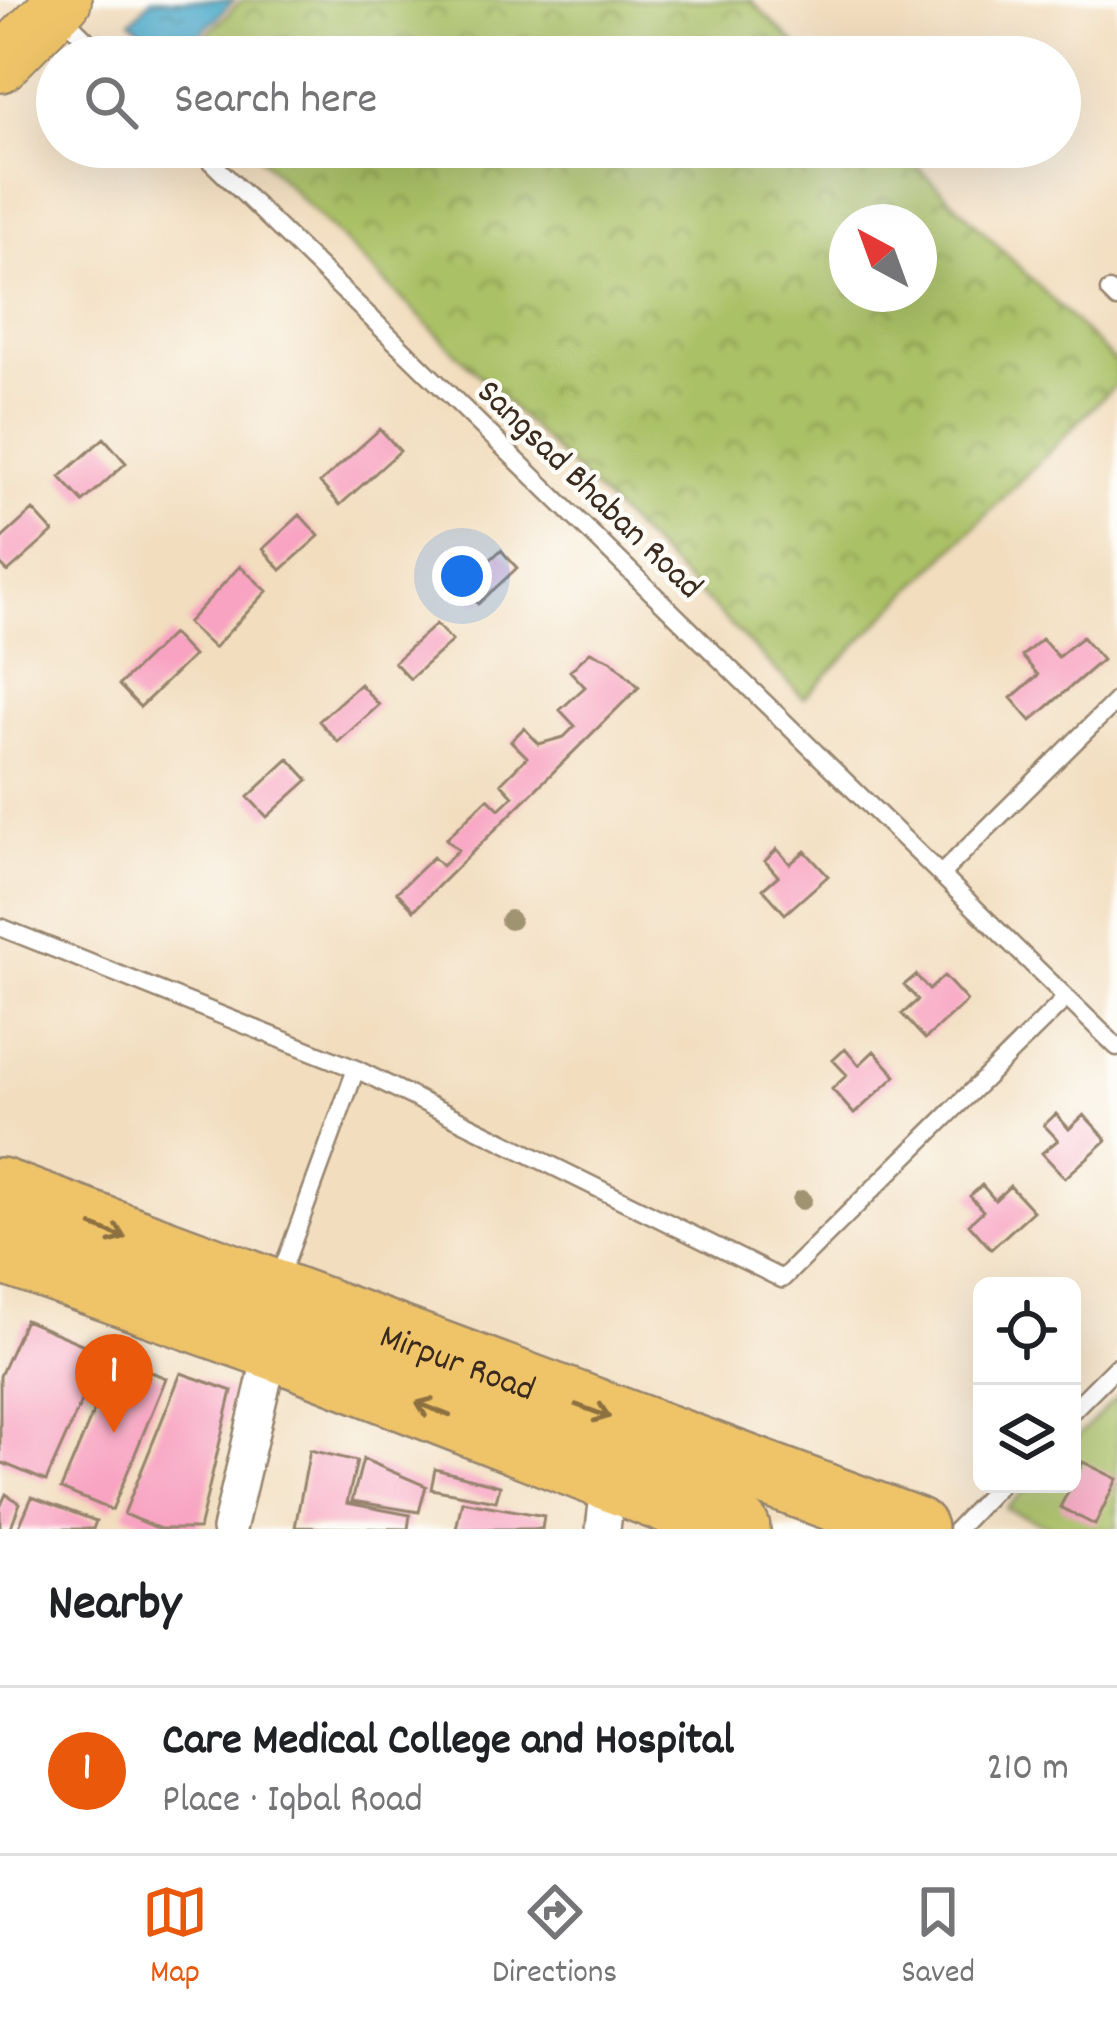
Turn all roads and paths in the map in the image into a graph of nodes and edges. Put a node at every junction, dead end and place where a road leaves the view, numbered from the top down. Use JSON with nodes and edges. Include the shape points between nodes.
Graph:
{"nodes":[{"id":1,"x":47,"y":2,"type":"edge"},
{"id":2,"x":0,"y":24,"type":"edge"},
{"id":3,"x":82,"y":36,"type":"edge"},
{"id":4,"x":0,"y":65,"type":"edge"},
{"id":5,"x":218,"y":168,"type":"edge"},
{"id":6,"x":1117,"y":700,"type":"edge"},
{"id":7,"x":941,"y":874,"type":"junction"},
{"id":8,"x":0,"y":927,"type":"edge"},
{"id":9,"x":1066,"y":998,"type":"junction"},
{"id":10,"x":1117,"y":1047,"type":"edge"},
{"id":11,"x":356,"y":1070,"type":"junction"},
{"id":12,"x":0,"y":1190,"type":"edge"},
{"id":13,"x":0,"y":1251,"type":"edge"},
{"id":14,"x":273,"y":1321,"type":"junction"},
{"id":15,"x":1117,"y":1366,"type":"edge"},
{"id":16,"x":1081,"y":1402,"type":"edge"},
{"id":17,"x":991,"y":1493,"type":"edge"},
{"id":18,"x":606,"y":1504,"type":"edge"},
{"id":19,"x":229,"y":1529,"type":"edge"},
{"id":20,"x":738,"y":1529,"type":"edge"},
{"id":21,"x":915,"y":1529,"type":"edge"},
{"id":22,"x":957,"y":1529,"type":"edge"}],
"edges":[{"from":1,"to":2,"type":"main road"},
{"from":1,"to":3,"type":"lane"},
{"from":1,"to":4,"type":"main road"},
{"from":5,"to":7,"type":"lane","name":"Sangsad Bhaban Road"},
{"from":6,"to":7,"type":"lane"},
{"from":7,"to":9,"type":"lane","name":"Sangsad Bhaban Road"},
{"from":8,"to":11,"type":"lane"},
{"from":9,"to":10,"type":"lane","name":"Sangsad Bhaban Road"},
{"from":9,"to":11,"type":"lane","via":[[782,1279]]},
{"from":11,"to":14,"type":"lane"},
{"from":12,"to":14,"type":"highway","name":"Mirpur Road","one_way":true},
{"from":13,"to":14,"type":"highway","name":"Mirpur Road"},
{"from":18,"to":14,"type":"highway","name":"Mirpur Road","one_way":true},
{"from":14,"to":19,"type":"street"},
{"from":14,"to":21,"type":"highway","name":"Mirpur Road","one_way":true},
{"from":15,"to":16,"type":"lane"},
{"from":17,"to":22,"type":"lane"},
{"from":18,"to":20,"type":"highway","name":"Mirpur Road"}]}
